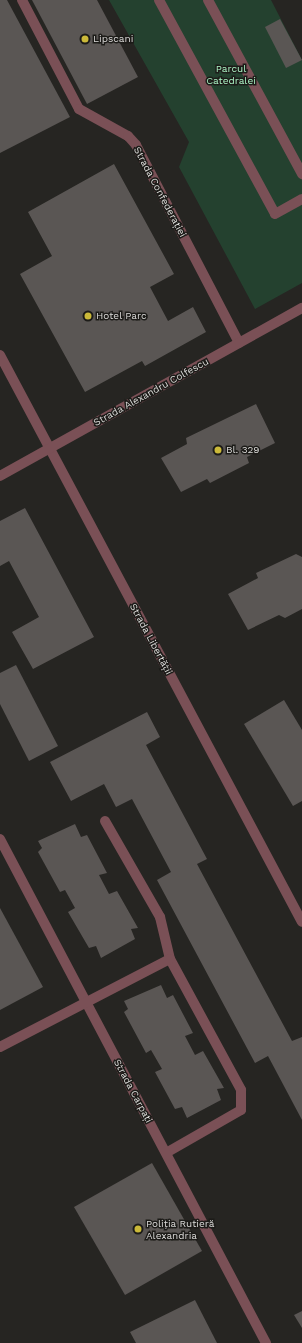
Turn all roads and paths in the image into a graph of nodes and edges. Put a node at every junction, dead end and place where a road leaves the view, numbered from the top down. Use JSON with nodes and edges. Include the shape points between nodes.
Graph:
{"nodes":[{"id":1,"x":22,"y":0,"type":"edge"},
{"id":2,"x":159,"y":0,"type":"edge"},
{"id":3,"x":208,"y":0,"type":"edge"},
{"id":4,"x":302,"y":174,"type":"edge"},
{"id":5,"x":302,"y":199,"type":"edge"},
{"id":6,"x":302,"y":308,"type":"edge"},
{"id":7,"x":239,"y":344,"type":"junction"},
{"id":8,"x":0,"y":355,"type":"edge"},
{"id":9,"x":50,"y":449,"type":"junction"},
{"id":10,"x":0,"y":476,"type":"edge"},
{"id":11,"x":105,"y":821,"type":"dead end"},
{"id":12,"x":0,"y":838,"type":"edge"},
{"id":13,"x":302,"y":922,"type":"edge"},
{"id":14,"x":170,"y":959,"type":"junction"},
{"id":15,"x":86,"y":1002,"type":"junction"},
{"id":16,"x":0,"y":1047,"type":"edge"},
{"id":17,"x":166,"y":1153,"type":"junction"},
{"id":18,"x":266,"y":1343,"type":"edge"}],
"edges":[{"from":1,"to":7,"type":"street","name":"Strada Confederației","via":[[80,109],[128,136],[136,145]]},
{"from":2,"to":5,"type":"street","via":[[275,214]]},
{"from":3,"to":4,"type":"street"},
{"from":6,"to":7,"type":"street","name":"Strada Alexandru Colfescu"},
{"from":7,"to":9,"type":"street","name":"Strada Alexandru Colfescu"},
{"from":8,"to":9,"type":"street","name":"Strada Libertății"},
{"from":9,"to":10,"type":"street","name":"Strada Alexandru Colfescu"},
{"from":9,"to":13,"type":"street","name":"Strada Libertății"},
{"from":11,"to":14,"type":"street","via":[[160,917]]},
{"from":12,"to":15,"type":"street","name":"Strada Carpați"},
{"from":14,"to":15,"type":"street"},
{"from":14,"to":17,"type":"street","via":[[241,1090],[243,1103],[241,1110],[228,1119]]},
{"from":15,"to":16,"type":"street"},
{"from":15,"to":17,"type":"street","name":"Strada Carpați"},
{"from":17,"to":18,"type":"street","name":"Strada Carpați"}]}
